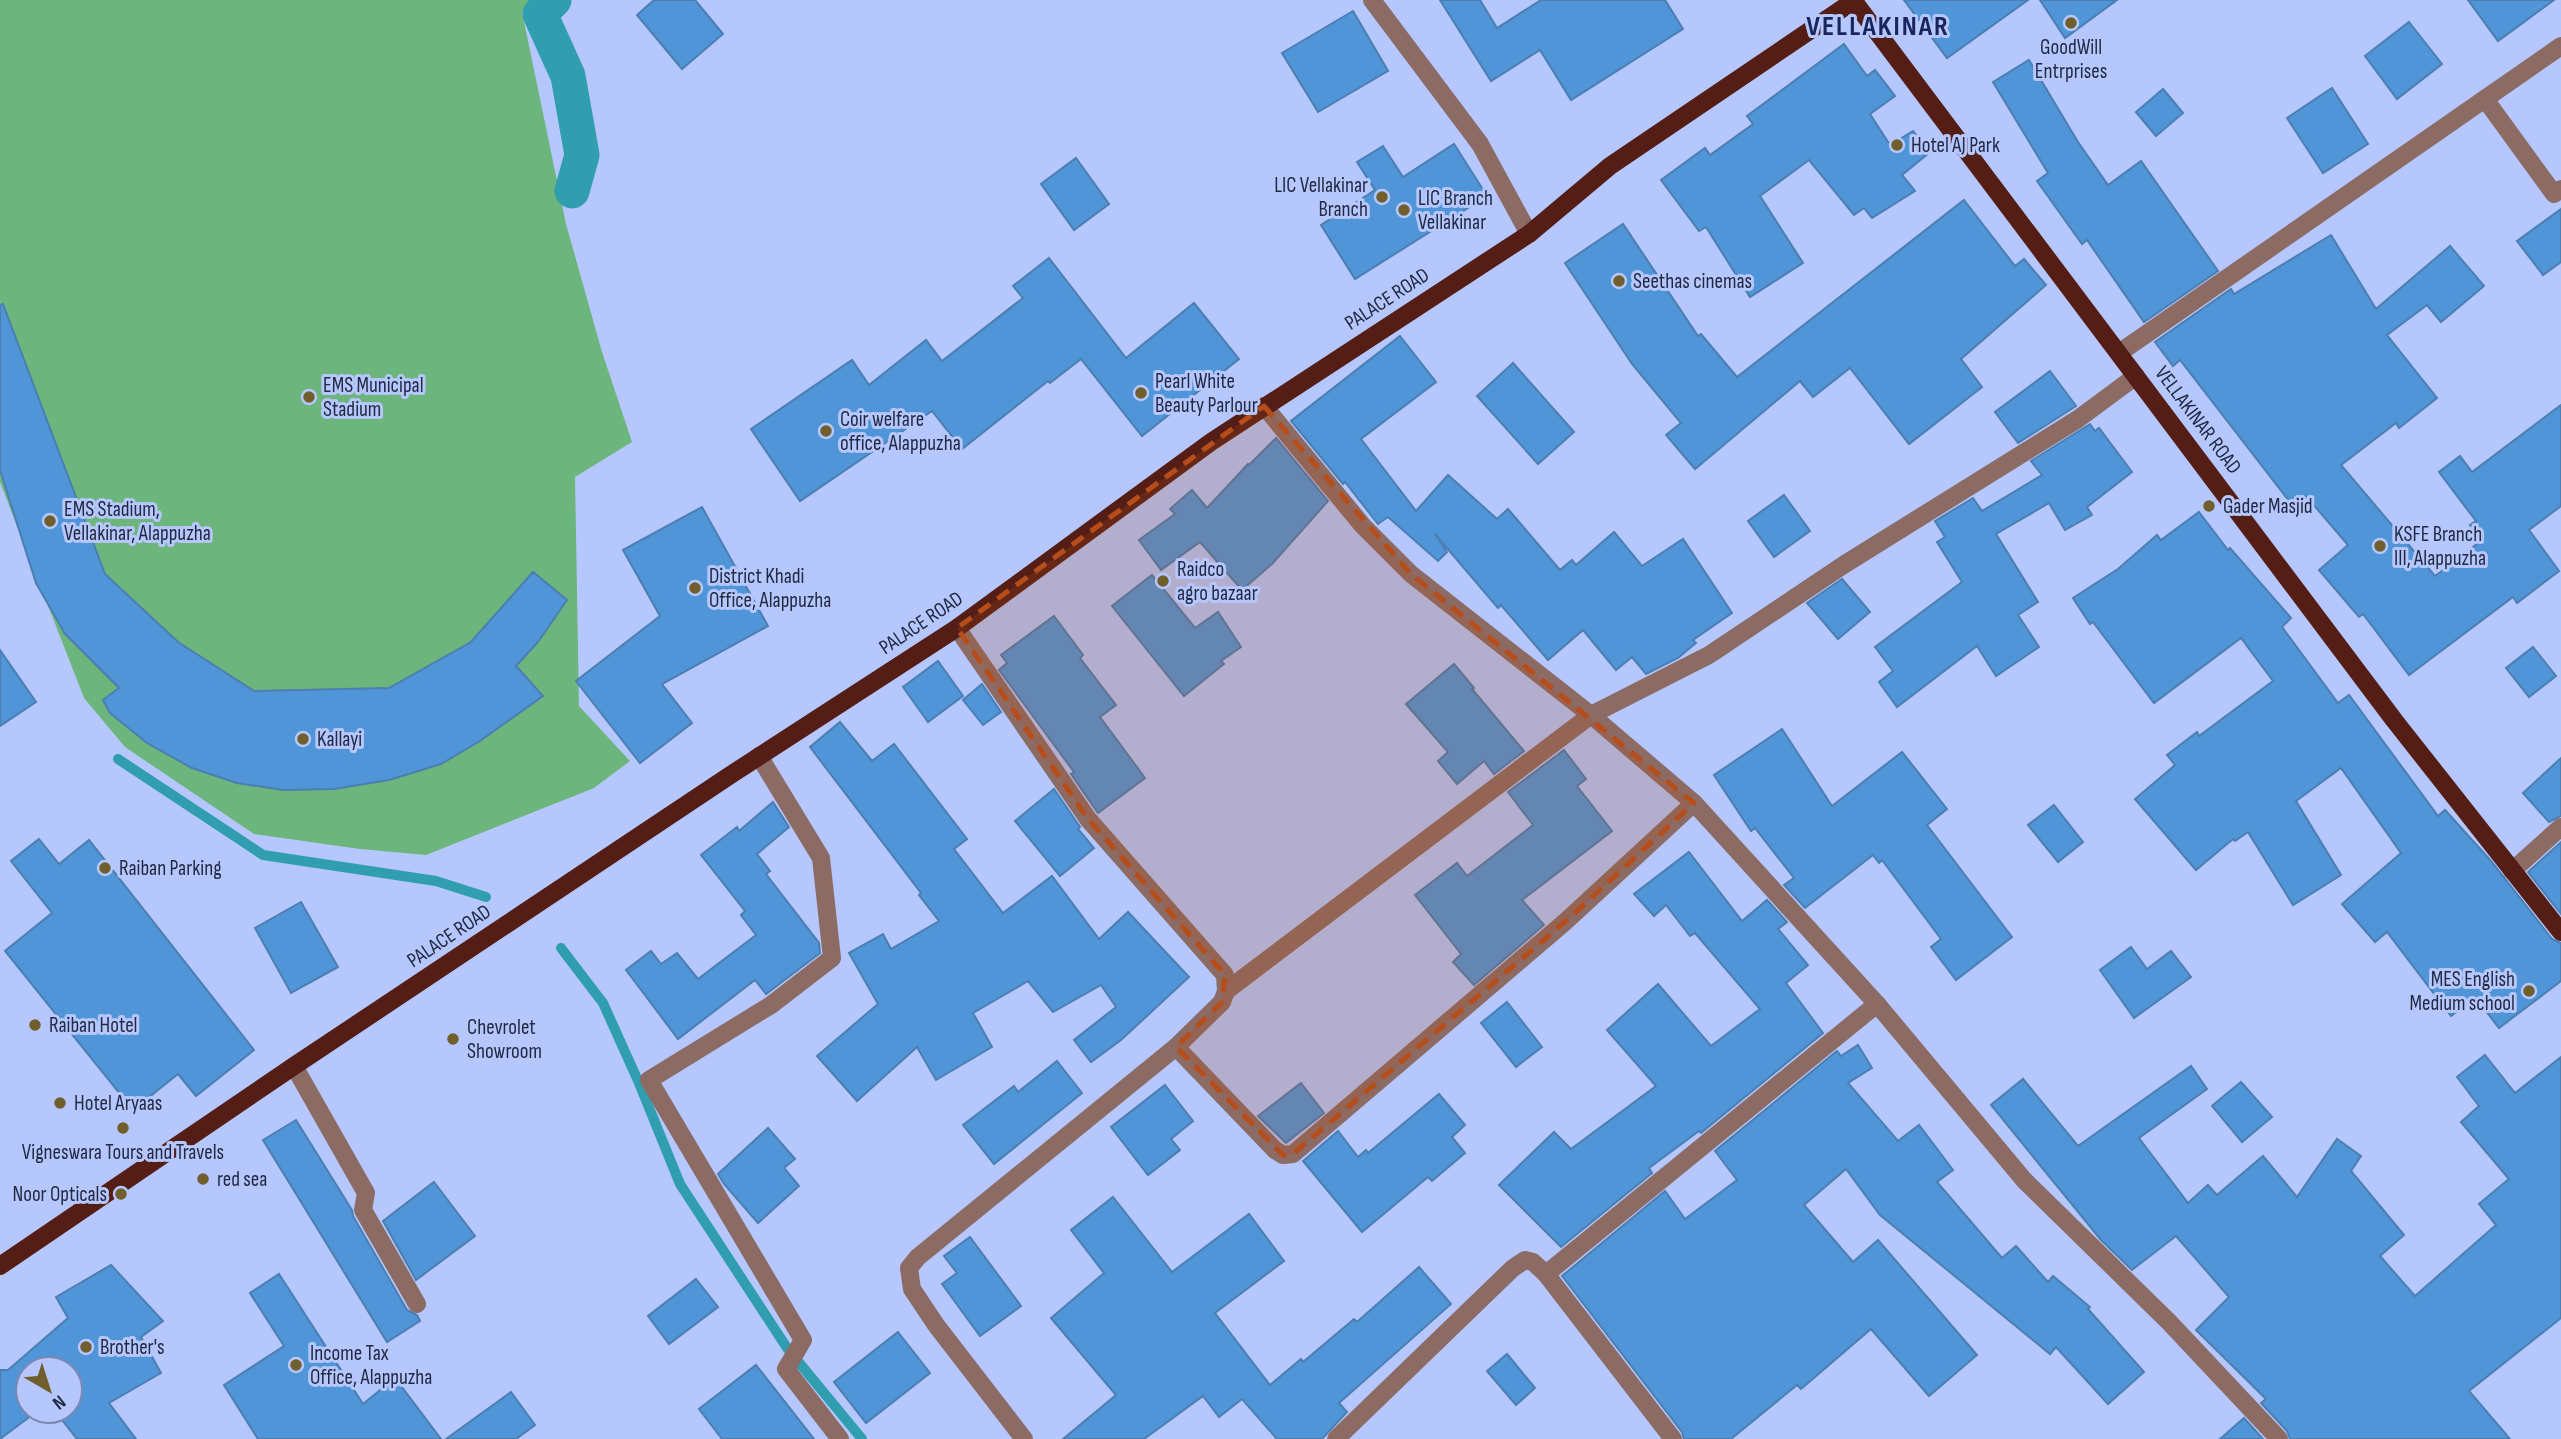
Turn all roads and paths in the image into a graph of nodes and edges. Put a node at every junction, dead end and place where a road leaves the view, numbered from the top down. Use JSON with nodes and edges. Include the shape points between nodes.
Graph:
{"nodes":[{"id":1,"x":1372,"y":0,"type":"edge"},
{"id":2,"x":1854,"y":0,"type":"edge"},
{"id":3,"x":2561,"y":46,"type":"edge"},
{"id":4,"x":2485,"y":99,"type":"junction"},
{"id":5,"x":2561,"y":189,"type":"edge"},
{"id":6,"x":1529,"y":234,"type":"junction"},
{"id":7,"x":2119,"y":353,"type":"junction"},
{"id":8,"x":2136,"y":376,"type":"junction"},
{"id":9,"x":1264,"y":405,"type":"junction"},
{"id":10,"x":957,"y":628,"type":"junction"},
{"id":11,"x":1591,"y":715,"type":"junction"},
{"id":12,"x":759,"y":756,"type":"junction"},
{"id":13,"x":1694,"y":803,"type":"junction"},
{"id":14,"x":2561,"y":827,"type":"edge"},
{"id":15,"x":2512,"y":871,"type":"junction"},
{"id":16,"x":2561,"y":932,"type":"edge"},
{"id":17,"x":1226,"y":990,"type":"junction"},
{"id":18,"x":1877,"y":1004,"type":"junction"},
{"id":19,"x":1176,"y":1047,"type":"junction"},
{"id":20,"x":294,"y":1066,"type":"junction"},
{"id":21,"x":0,"y":1266,"type":"edge"},
{"id":22,"x":1546,"y":1274,"type":"junction"},
{"id":23,"x":417,"y":1304,"type":"dead end"},
{"id":24,"x":840,"y":1439,"type":"edge"},
{"id":25,"x":1024,"y":1439,"type":"edge"},
{"id":26,"x":1336,"y":1439,"type":"edge"},
{"id":27,"x":1673,"y":1439,"type":"edge"},
{"id":28,"x":2279,"y":1439,"type":"edge"}],
"edges":[{"from":1,"to":6,"type":"street","via":[[1480,144]]},
{"from":2,"to":6,"type":"main road","name":"PALACE ROAD","via":[[1610,166]]},
{"from":2,"to":7,"type":"main road","name":"VELLAKINAR ROAD"},
{"from":3,"to":4,"type":"street"},
{"from":4,"to":5,"type":"street","via":[[2554,194]]},
{"from":4,"to":7,"type":"street"},
{"from":6,"to":9,"type":"main road","name":"PALACE ROAD"},
{"from":7,"to":8,"type":"main road","name":"VELLAKINAR ROAD"},
{"from":8,"to":11,"type":"street","via":[[2078,419],[1709,655]]},
{"from":8,"to":15,"type":"main road","name":"VELLAKINAR ROAD"},
{"from":9,"to":10,"type":"main road","name":"PALACE ROAD"},
{"from":9,"to":11,"type":"street","via":[[1363,526],[1411,574]]},
{"from":10,"to":12,"type":"main road","name":"PALACE ROAD"},
{"from":10,"to":17,"type":"street","via":[[1088,819],[1225,975]]},
{"from":11,"to":13,"type":"street"},
{"from":11,"to":17,"type":"street"},
{"from":12,"to":20,"type":"main road","name":"PALACE ROAD"},
{"from":12,"to":24,"type":"street","via":[[821,858],[832,958],[771,1005],[649,1080],[803,1340],[786,1369]]},
{"from":13,"to":18,"type":"street"},
{"from":13,"to":19,"type":"street","via":[[1565,922],[1293,1154],[1275,1150]]},
{"from":14,"to":15,"type":"street"},
{"from":15,"to":16,"type":"main road","name":"VELLAKINAR ROAD"},
{"from":17,"to":19,"type":"street","via":[[1222,1002]]},
{"from":18,"to":22,"type":"street"},
{"from":18,"to":28,"type":"street","via":[[2024,1180],[2169,1322]]},
{"from":19,"to":25,"type":"street","via":[[909,1268],[912,1289],[936,1325]]},
{"from":20,"to":21,"type":"main road","name":"PALACE ROAD"},
{"from":20,"to":23,"type":"street","via":[[366,1193],[363,1210]]},
{"from":22,"to":26,"type":"street","via":[[1525,1260],[1513,1268]]},
{"from":22,"to":27,"type":"street"}]}
